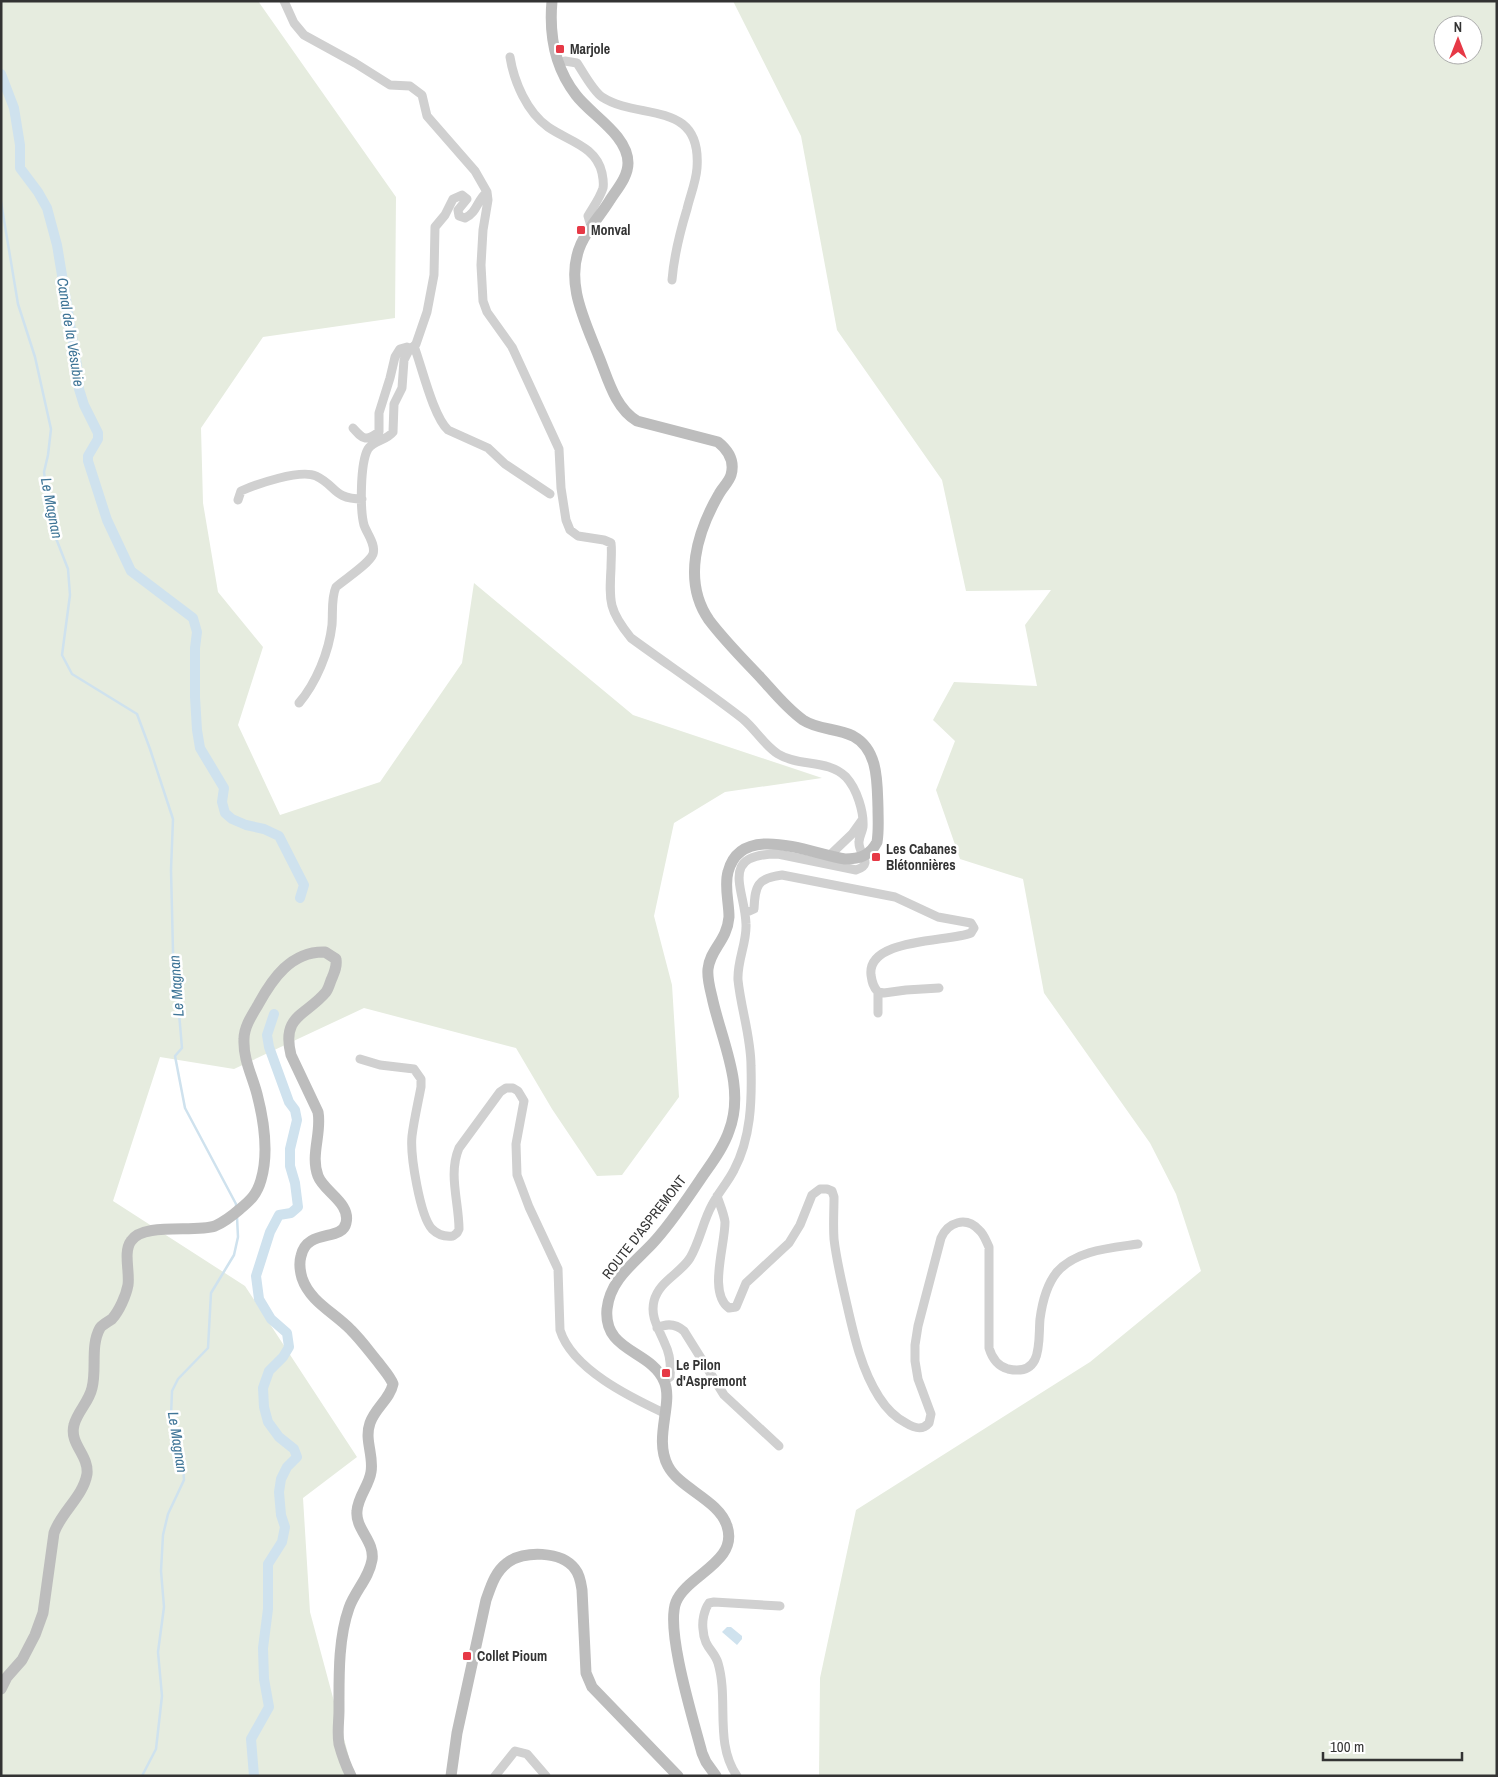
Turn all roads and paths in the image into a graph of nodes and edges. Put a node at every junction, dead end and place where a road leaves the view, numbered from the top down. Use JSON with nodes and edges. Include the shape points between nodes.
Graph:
{"nodes":[{"id":1,"x":284,"y":1,"type":"edge"},
{"id":2,"x":552,"y":1,"type":"edge"},
{"id":3,"x":510,"y":58,"type":"dead end"},
{"id":4,"x":559,"y":63,"type":"junction"},
{"id":5,"x":487,"y":192,"type":"junction"},
{"id":6,"x":591,"y":226,"type":"junction"},
{"id":7,"x":672,"y":280,"type":"dead end"},
{"id":8,"x":413,"y":348,"type":"junction"},
{"id":9,"x":353,"y":428,"type":"dead end"},
{"id":10,"x":550,"y":494,"type":"dead end"},
{"id":11,"x":362,"y":499,"type":"junction"},
{"id":12,"x":238,"y":500,"type":"dead end"},
{"id":13,"x":299,"y":703,"type":"dead end"},
{"id":14,"x":862,"y":820,"type":"junction"},
{"id":15,"x":852,"y":834,"type":"junction"},
{"id":16,"x":829,"y":856,"type":"junction"},
{"id":17,"x":864,"y":856,"type":"junction"},
{"id":18,"x":845,"y":859,"type":"junction"},
{"id":19,"x":745,"y":913,"type":"junction"},
{"id":20,"x":939,"y":988,"type":"dead end"},
{"id":21,"x":878,"y":992,"type":"junction"},
{"id":22,"x":878,"y":1013,"type":"dead end"},
{"id":23,"x":360,"y":1059,"type":"dead end"},
{"id":24,"x":717,"y":1196,"type":"junction"},
{"id":25,"x":1138,"y":1244,"type":"dead end"},
{"id":26,"x":657,"y":1328,"type":"junction"},
{"id":27,"x":664,"y":1381,"type":"junction"},
{"id":28,"x":664,"y":1413,"type":"junction"},
{"id":29,"x":780,"y":1446,"type":"dead end"},
{"id":30,"x":780,"y":1606,"type":"dead end"},
{"id":31,"x":1,"y":1689,"type":"edge"},
{"id":32,"x":351,"y":1776,"type":"edge"},
{"id":33,"x":451,"y":1776,"type":"edge"},
{"id":34,"x":495,"y":1776,"type":"edge"},
{"id":35,"x":546,"y":1776,"type":"edge"},
{"id":36,"x":678,"y":1776,"type":"edge"},
{"id":37,"x":716,"y":1776,"type":"edge"},
{"id":38,"x":738,"y":1776,"type":"edge"}],
"edges":[{"from":1,"to":5,"type":"street","via":[[298,30],[315,42],[390,85],[410,86],[422,95],[427,116],[475,171]]},
{"from":2,"to":4,"type":"street","via":[[551,30]]},
{"from":3,"to":6,"type":"street","via":[[512,72],[526,102],[539,119],[581,145],[600,167],[603,183],[588,216]]},
{"from":4,"to":6,"type":"street","via":[[575,94],[621,141],[627,156],[624,178]]},
{"from":4,"to":7,"type":"street","via":[[577,63],[603,97],[669,116],[690,131],[697,166]]},
{"from":5,"to":8,"type":"street","via":[[474,212],[465,218],[459,216],[458,210],[467,199],[462,195],[456,197],[435,227],[434,274],[427,312]]},
{"from":5,"to":14,"type":"street","via":[[481,265],[484,306],[512,347],[559,449],[560,488],[570,530],[578,536],[611,543],[611,606],[618,621],[632,638],[745,721],[779,754],[833,768],[847,778],[858,800]]},
{"from":6,"to":17,"type":"street","via":[[575,259],[575,287],[620,405],[632,418],[643,423],[718,442],[730,456],[731,476],[708,518],[696,555],[695,588],[701,604],[725,640],[793,712],[813,725],[853,736],[870,753],[877,782],[878,835],[874,847]]},
{"from":8,"to":9,"type":"street","via":[[400,349],[394,357],[379,413],[379,432],[366,439]]},
{"from":8,"to":10,"type":"street","via":[[443,426],[488,448],[505,464]]},
{"from":8,"to":11,"type":"street","via":[[404,360],[402,388],[394,404],[393,432],[387,439],[373,444],[364,461]]},
{"from":11,"to":12,"type":"street","via":[[344,497],[314,475],[301,474],[254,486],[241,492]]},
{"from":11,"to":13,"type":"street","via":[[364,523],[373,553],[336,586],[324,656],[310,689]]},
{"from":14,"to":15,"type":"street"},
{"from":14,"to":17,"type":"street","via":[[859,841]]},
{"from":15,"to":16,"type":"street"},
{"from":15,"to":18,"type":"street","via":[[844,847]]},
{"from":16,"to":18,"type":"street","name":"ROUTE D'ASPREMONT"},
{"from":16,"to":27,"type":"street","name":"ROUTE D'ASPREMONT","via":[[760,843],[737,855],[729,868],[726,884],[728,927],[712,957],[708,979],[727,1050],[734,1116],[728,1134],[708,1168],[670,1223],[620,1278],[607,1307],[612,1334],[618,1342],[652,1366]]},
{"from":17,"to":18,"type":"street","name":"ROUTE D'ASPREMONT"},
{"from":17,"to":19,"type":"street","via":[[864,865],[856,870],[778,854],[751,858],[745,862],[738,882]]},
{"from":19,"to":21,"type":"street","via":[[754,908],[757,884],[782,875],[895,897],[938,917],[974,926],[973,931],[966,935],[914,943],[881,954],[871,968],[872,982]]},
{"from":19,"to":24,"type":"street","via":[[746,934],[738,980],[752,1064],[749,1126],[734,1170]]},
{"from":20,"to":21,"type":"street"},
{"from":21,"to":22,"type":"street"},
{"from":23,"to":28,"type":"street","via":[[414,1069],[419,1074],[422,1087],[412,1137],[413,1161],[426,1217],[440,1235],[453,1236],[458,1230],[454,1170],[459,1148],[500,1092],[506,1088],[518,1091],[524,1104],[516,1144],[517,1175],[558,1269],[563,1339],[580,1360],[608,1383]]},
{"from":24,"to":25,"type":"street","via":[[725,1222],[719,1289],[722,1301],[730,1308],[736,1307],[746,1283],[795,1236],[812,1195],[820,1189],[832,1191],[837,1259],[851,1323],[866,1368],[879,1398],[892,1414],[919,1429],[930,1423],[931,1414],[916,1370],[914,1352],[941,1238],[947,1228],[958,1222],[973,1224],[989,1247],[989,1348],[994,1360],[1010,1370],[1030,1366],[1036,1359],[1043,1304],[1052,1279],[1060,1269],[1096,1250]]},
{"from":24,"to":26,"type":"street","via":[[690,1258],[656,1294],[654,1317]]},
{"from":26,"to":27,"type":"street","via":[[668,1349],[671,1367],[670,1377]]},
{"from":26,"to":29,"type":"street","via":[[674,1325],[684,1331],[724,1395]]},
{"from":27,"to":28,"type":"street"},
{"from":28,"to":37,"type":"street","via":[[663,1454],[668,1466],[719,1513],[729,1533],[720,1559],[683,1591],[675,1605],[673,1619],[680,1666],[702,1753]]},
{"from":30,"to":38,"type":"street","via":[[714,1602],[706,1607],[704,1635],[707,1646],[718,1661],[724,1738],[730,1764]]},
{"from":31,"to":32,"type":"street","via":[[35,1635],[43,1613],[54,1533],[86,1476],[87,1464],[73,1435],[74,1424],[93,1387],[100,1328],[112,1319],[128,1287],[131,1241],[136,1235],[149,1231],[214,1226],[252,1200],[261,1180],[266,1150],[257,1094],[245,1058],[244,1038],[249,1021],[274,977],[284,968],[308,954],[329,953],[336,959],[335,973],[326,991],[296,1017],[288,1038],[290,1055],[315,1103],[320,1121],[315,1168],[319,1179],[342,1205],[347,1216],[340,1232],[310,1240],[301,1254],[300,1270],[310,1293],[353,1331],[393,1384],[369,1428],[371,1473],[359,1500],[357,1519],[371,1547],[372,1557],[366,1577],[349,1607],[342,1650],[339,1735]]},
{"from":33,"to":36,"type":"street","via":[[457,1733],[492,1582],[511,1560],[534,1554],[564,1560],[575,1569],[582,1590],[586,1673],[592,1687]]},
{"from":34,"to":35,"type":"street","via":[[516,1751],[527,1754]]}]}
